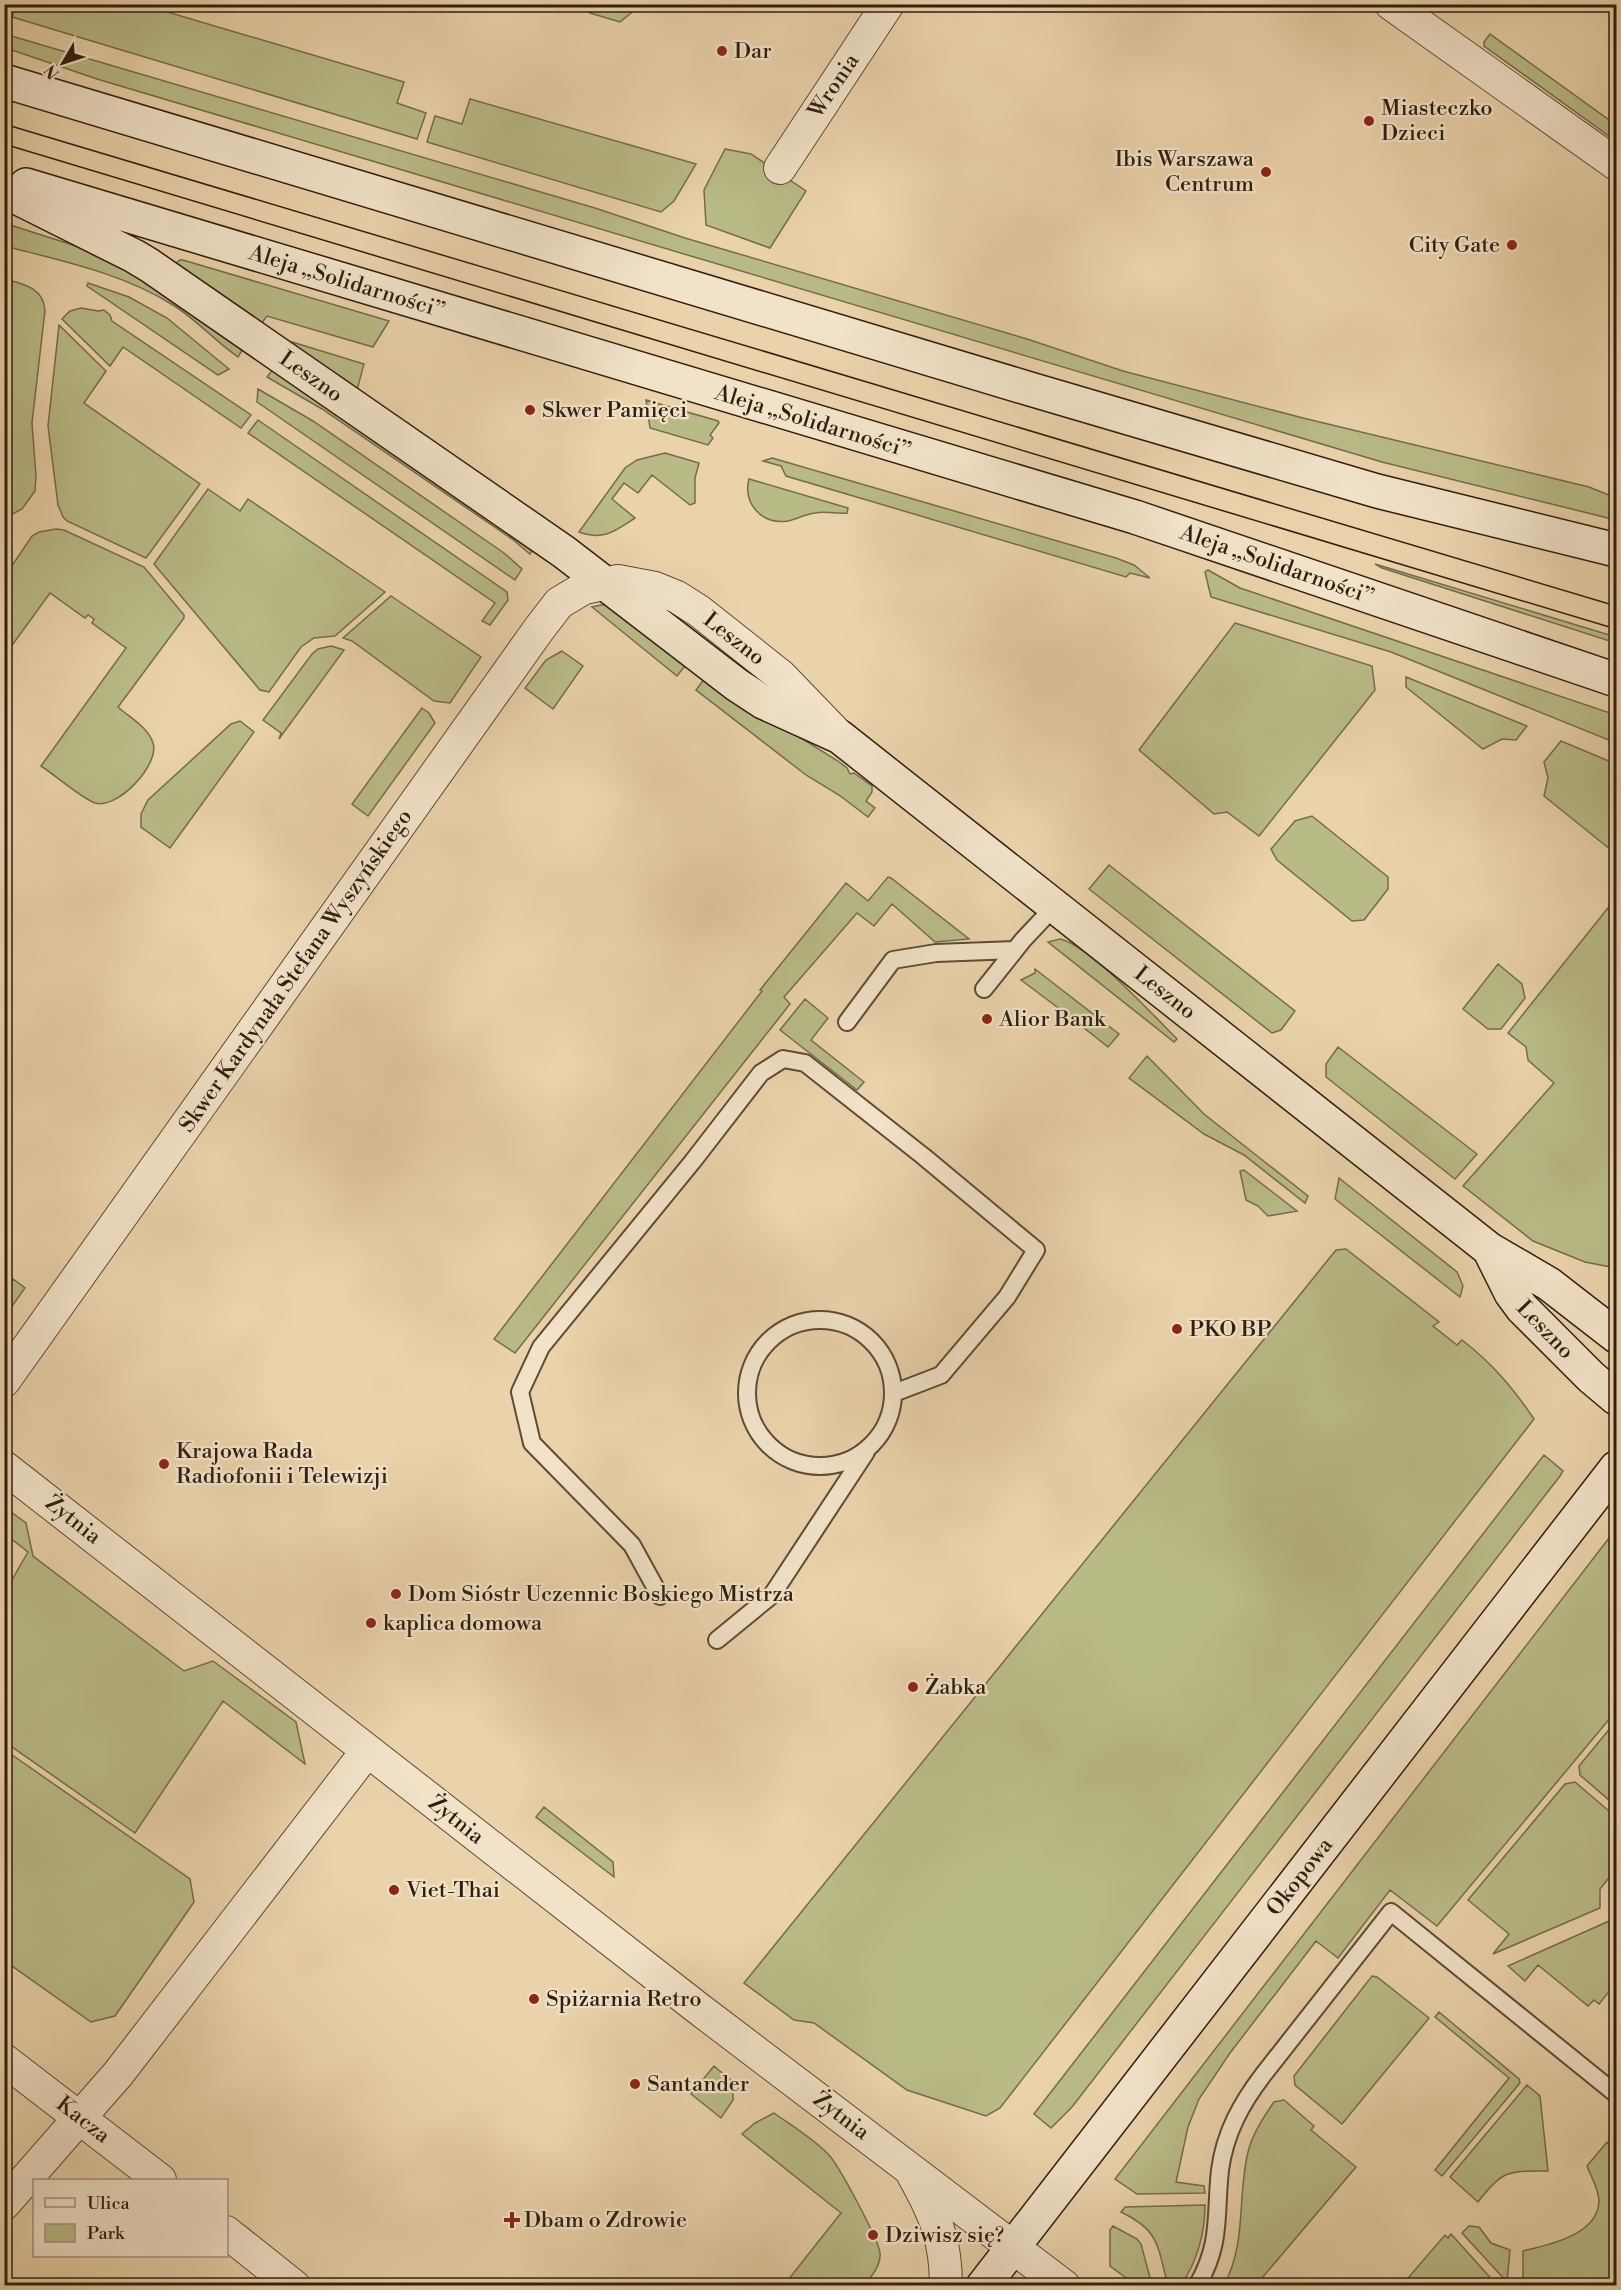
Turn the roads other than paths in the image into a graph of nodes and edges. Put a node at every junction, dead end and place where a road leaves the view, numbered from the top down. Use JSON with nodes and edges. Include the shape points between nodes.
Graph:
{"nodes":[{"id":1,"x":888,"y":4,"type":"edge"},
{"id":2,"x":1390,"y":4,"type":"edge"},
{"id":3,"x":4,"y":81,"type":"edge"},
{"id":4,"x":1617,"y":164,"type":"edge"},
{"id":5,"x":780,"y":168,"type":"dead end"},
{"id":6,"x":4,"y":179,"type":"edge"},
{"id":7,"x":4,"y":191,"type":"edge"},
{"id":8,"x":1617,"y":550,"type":"edge"},
{"id":9,"x":605,"y":582,"type":"junction"},
{"id":10,"x":1617,"y":680,"type":"edge"},
{"id":11,"x":1054,"y":906,"type":"junction"},
{"id":12,"x":1015,"y":950,"type":"junction"},
{"id":13,"x":984,"y":989,"type":"dead end"},
{"id":14,"x":847,"y":1022,"type":"dead end"},
{"id":15,"x":1489,"y":1249,"type":"junction"},
{"id":16,"x":1617,"y":1336,"type":"edge"},
{"id":17,"x":4,"y":1381,"type":"edge"},
{"id":18,"x":894,"y":1393,"type":"junction"},
{"id":19,"x":1617,"y":1398,"type":"edge"},
{"id":20,"x":868,"y":1449,"type":"junction"},
{"id":21,"x":4,"y":1467,"type":"edge"},
{"id":22,"x":1617,"y":1468,"type":"edge"},
{"id":23,"x":660,"y":1596,"type":"dead end"},
{"id":24,"x":717,"y":1640,"type":"dead end"},
{"id":25,"x":367,"y":1751,"type":"junction"},
{"id":26,"x":4,"y":2060,"type":"edge"},
{"id":27,"x":1617,"y":2094,"type":"edge"},
{"id":28,"x":79,"y":2116,"type":"junction"},
{"id":29,"x":910,"y":2169,"type":"junction"},
{"id":30,"x":158,"y":2179,"type":"edge"},
{"id":31,"x":4,"y":2204,"type":"edge"},
{"id":32,"x":228,"y":2234,"type":"edge"},
{"id":33,"x":1013,"y":2247,"type":"junction"},
{"id":34,"x":294,"y":2286,"type":"edge"},
{"id":35,"x":946,"y":2286,"type":"edge"},
{"id":36,"x":983,"y":2286,"type":"edge"},
{"id":37,"x":1064,"y":2286,"type":"edge"},
{"id":38,"x":1197,"y":2286,"type":"edge"}],
"edges":[{"from":1,"to":5,"type":"street","name":"Wronia"},
{"from":2,"to":4,"type":"street"},
{"from":3,"to":8,"type":"main road","via":[[1343,481]]},
{"from":6,"to":10,"type":"main road","name":"Aleja „Solidarności”","via":[[1135,517]]},
{"from":7,"to":9,"type":"main road","name":"Leszno","via":[[149,265]]},
{"from":9,"to":11,"type":"main road","name":"Leszno","via":[[756,698],[840,737]]},
{"from":9,"to":17,"type":"street","name":"Skwer Kardynała Stefana Wyszyńskiego","via":[[573,593],[542,624]]},
{"from":11,"to":12,"type":"lane"},
{"from":11,"to":15,"type":"main road","name":"Leszno"},
{"from":12,"to":13,"type":"lane"},
{"from":12,"to":14,"type":"lane","via":[[936,953],[892,960]]},
{"from":15,"to":16,"type":"main road","name":"Leszno","via":[[1549,1284]]},
{"from":15,"to":19,"type":"main road","name":"Leszno","via":[[1522,1308]]},
{"from":18,"to":20,"type":"lane","via":[[891,1413]]},
{"from":18,"to":20,"type":"lane","via":[[891,1372],[882,1353],[868,1337],[830,1319],[789,1326],[758,1353],[750,1371],[749,1412],[757,1431],[771,1448],[788,1460],[808,1466],[830,1466]]},
{"from":18,"to":23,"type":"lane","via":[[941,1375],[1007,1297],[1036,1251],[805,1063],[783,1059],[761,1073],[541,1347],[520,1392],[532,1443],[632,1545]]},
{"from":20,"to":24,"type":"lane","via":[[771,1596]]},
{"from":21,"to":25,"type":"street","name":"Żytnia"},
{"from":22,"to":33,"type":"main road","name":"Okopowa"},
{"from":25,"to":28,"type":"street","via":[[118,2074]]},
{"from":25,"to":29,"type":"street","name":"Żytnia"},
{"from":26,"to":28,"type":"street","name":"Kacza"},
{"from":27,"to":38,"type":"lane","via":[[1391,1912],[1263,2075],[1232,2123],[1220,2169],[1215,2244]]},
{"from":28,"to":30,"type":"street","name":"Kacza"},
{"from":28,"to":31,"type":"street"},
{"from":29,"to":33,"type":"street","name":"Żytnia"},
{"from":29,"to":35,"type":"street","name":"Żytnia","via":[[944,2246]]},
{"from":32,"to":34,"type":"street"},
{"from":33,"to":36,"type":"main road","name":"Okopowa"},
{"from":33,"to":37,"type":"street","name":"Żytnia"}]}
